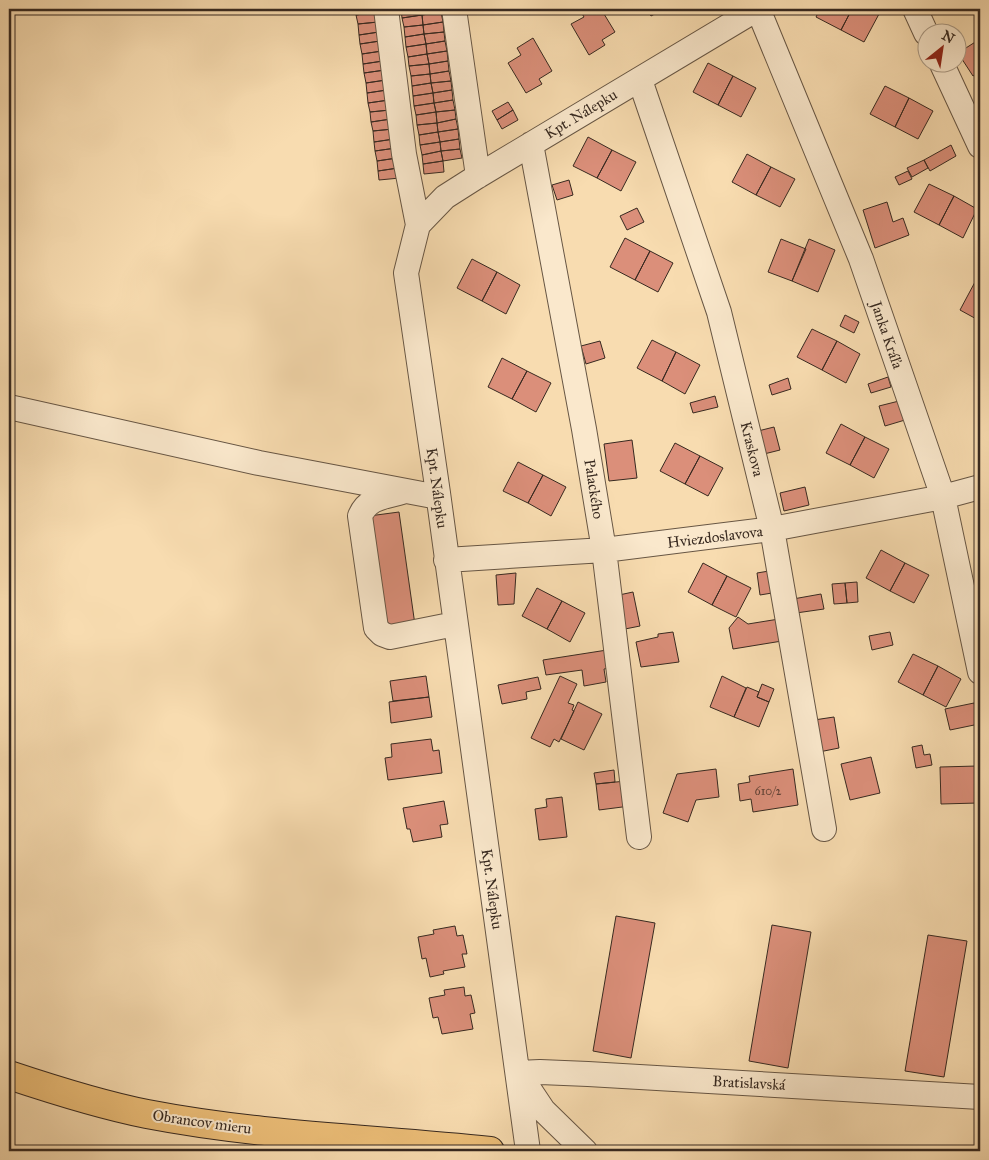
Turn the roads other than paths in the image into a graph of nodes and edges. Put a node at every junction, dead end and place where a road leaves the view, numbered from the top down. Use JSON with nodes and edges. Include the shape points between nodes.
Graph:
{"nodes":[{"id":1,"x":386,"y":9,"type":"edge"},
{"id":2,"x":454,"y":9,"type":"edge"},
{"id":3,"x":757,"y":9,"type":"edge"},
{"id":4,"x":915,"y":9,"type":"edge"},
{"id":5,"x":921,"y":22,"type":"edge"},
{"id":6,"x":946,"y":72,"type":"edge"},
{"id":7,"x":640,"y":80,"type":"junction"},
{"id":8,"x":531,"y":144,"type":"junction"},
{"id":9,"x":980,"y":146,"type":"edge"},
{"id":10,"x":478,"y":176,"type":"junction"},
{"id":11,"x":418,"y":225,"type":"junction"},
{"id":12,"x":9,"y":407,"type":"edge"},
{"id":13,"x":980,"y":487,"type":"edge"},
{"id":14,"x":406,"y":490,"type":"junction"},
{"id":15,"x":438,"y":497,"type":"junction"},
{"id":16,"x":943,"y":497,"type":"junction"},
{"id":17,"x":772,"y":530,"type":"junction"},
{"id":18,"x":604,"y":550,"type":"junction"},
{"id":19,"x":446,"y":560,"type":"junction"},
{"id":20,"x":455,"y":624,"type":"junction"},
{"id":21,"x":980,"y":672,"type":"edge"},
{"id":22,"x":824,"y":829,"type":"dead end"},
{"id":23,"x":639,"y":837,"type":"dead end"},
{"id":24,"x":518,"y":1074,"type":"junction"},
{"id":25,"x":16,"y":1081,"type":"edge"},
{"id":26,"x":980,"y":1097,"type":"edge"},
{"id":27,"x":439,"y":1148,"type":"edge"},
{"id":28,"x":490,"y":1151,"type":"edge"},
{"id":29,"x":528,"y":1151,"type":"edge"},
{"id":30,"x":585,"y":1151,"type":"edge"}],
"edges":[{"from":1,"to":11,"type":"street","via":[[404,154]]},
{"from":2,"to":10,"type":"street"},
{"from":3,"to":7,"type":"street","name":"Kpt. Nálepku"},
{"from":3,"to":16,"type":"street","name":"Janka Kráľa","via":[[861,259]]},
{"from":4,"to":5,"type":"street"},
{"from":6,"to":9,"type":"street"},
{"from":7,"to":8,"type":"street","name":"Kpt. Nálepku"},
{"from":7,"to":17,"type":"street","name":"Kraskova","via":[[719,312]]},
{"from":8,"to":10,"type":"street","name":"Kpt. Nálepku"},
{"from":8,"to":18,"type":"street","name":"Palackého"},
{"from":10,"to":11,"type":"street","name":"Kpt. Nálepku","via":[[445,198]]},
{"from":11,"to":15,"type":"street","name":"Kpt. Nálepku","via":[[406,273]]},
{"from":12,"to":14,"type":"street","via":[[259,463]]},
{"from":13,"to":16,"type":"street","name":"Hviezdoslavova"},
{"from":14,"to":15,"type":"street"},
{"from":14,"to":20,"type":"street","via":[[370,502],[360,516],[376,628],[390,637]]},
{"from":15,"to":19,"type":"street","name":"Kpt. Nálepku"},
{"from":16,"to":17,"type":"street","name":"Hviezdoslavova"},
{"from":16,"to":21,"type":"street","name":"Janka Kráľa"},
{"from":17,"to":18,"type":"street","name":"Hviezdoslavova"},
{"from":17,"to":22,"type":"street","name":"Kraskova"},
{"from":18,"to":19,"type":"street","name":"Hviezdoslavova"},
{"from":18,"to":23,"type":"street","name":"Palackého"},
{"from":19,"to":20,"type":"street","name":"Kpt. Nálepku"},
{"from":20,"to":24,"type":"street","name":"Kpt. Nálepku"},
{"from":24,"to":26,"type":"street","name":"Bratislavská","via":[[588,1074]]},
{"from":24,"to":29,"type":"street","name":"Kpt. Nálepku"},
{"from":24,"to":30,"type":"street","via":[[543,1110]]},
{"from":25,"to":27,"type":"main road","name":"Obrancov mieru","via":[[147,1114],[222,1126]]},
{"from":27,"to":28,"type":"main road","name":"Obrancov mieru"}]}
